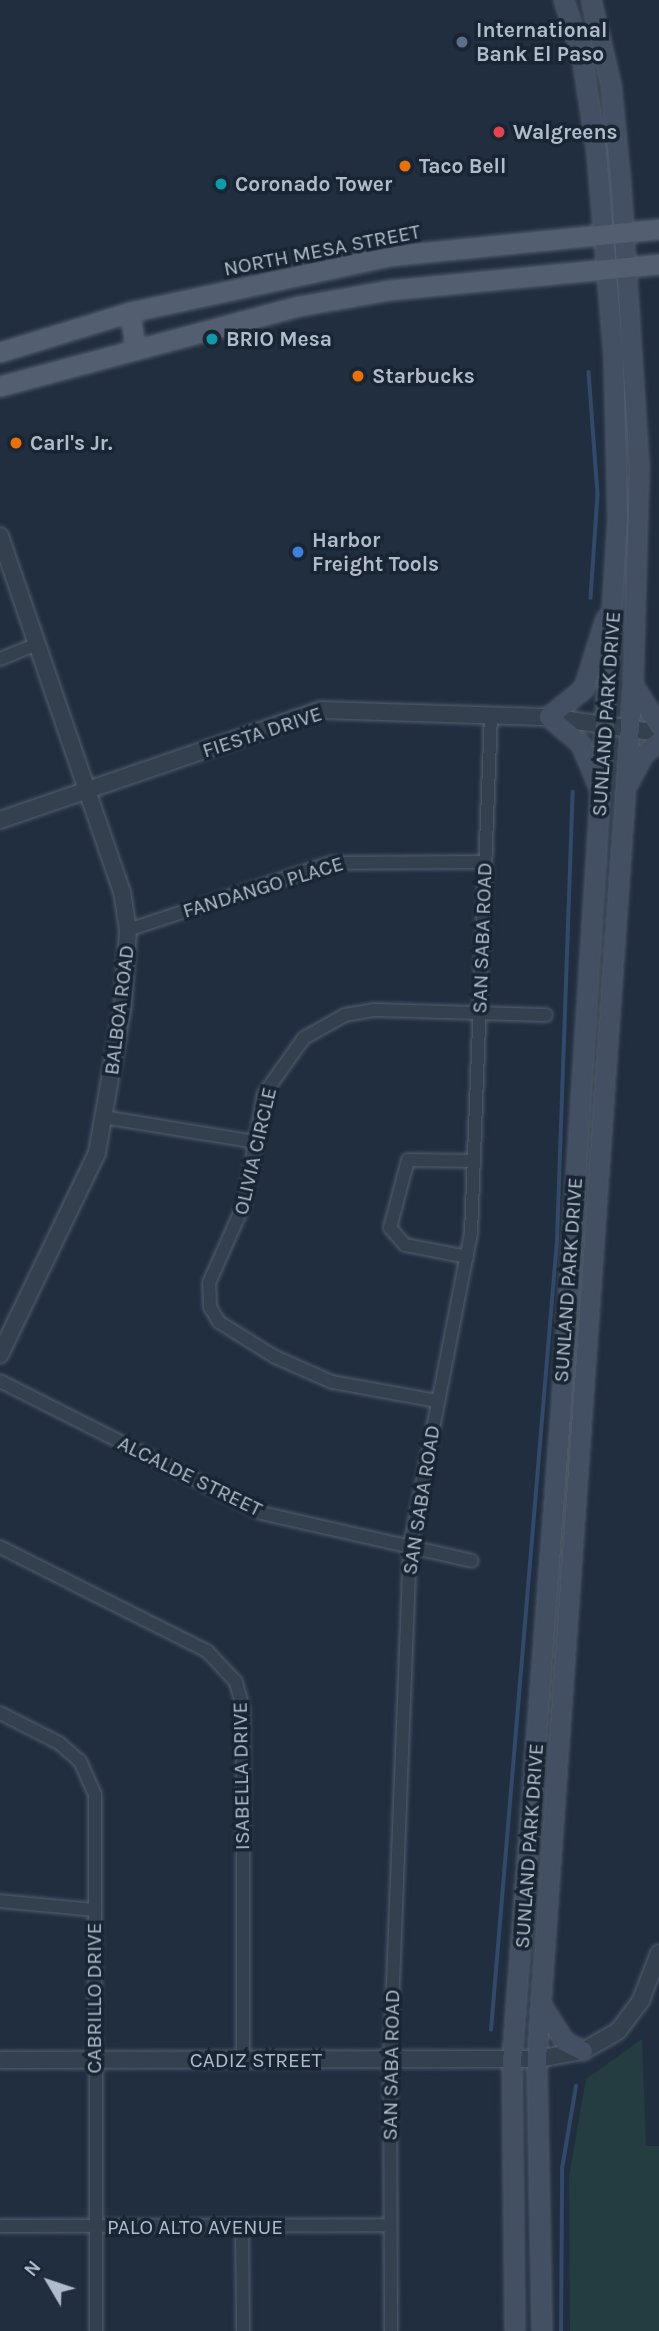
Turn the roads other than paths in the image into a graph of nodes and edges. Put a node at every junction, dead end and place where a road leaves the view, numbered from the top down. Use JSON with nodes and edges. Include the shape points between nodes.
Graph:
{"nodes":[{"id":1,"x":592,"y":3,"type":"edge"},
{"id":2,"x":567,"y":8,"type":"edge"},
{"id":3,"x":659,"y":229,"type":"edge"},
{"id":4,"x":624,"y":232,"type":"junction"},
{"id":5,"x":604,"y":234,"type":"junction"},
{"id":6,"x":388,"y":256,"type":"junction"},
{"id":7,"x":659,"y":264,"type":"edge"},
{"id":8,"x":617,"y":267,"type":"junction"},
{"id":9,"x":388,"y":290,"type":"junction"},
{"id":10,"x":130,"y":312,"type":"junction"},
{"id":11,"x":135,"y":346,"type":"junction"},
{"id":12,"x":0,"y":352,"type":"edge"},
{"id":13,"x":0,"y":386,"type":"edge"},
{"id":14,"x":619,"y":466,"type":"junction"},
{"id":15,"x":639,"y":466,"type":"junction"},
{"id":16,"x":0,"y":536,"type":"edge"},
{"id":17,"x":614,"y":595,"type":"junction"},
{"id":18,"x":37,"y":644,"type":"junction"},
{"id":19,"x":0,"y":659,"type":"edge"},
{"id":20,"x":633,"y":684,"type":"junction"},
{"id":21,"x":491,"y":715,"type":"junction"},
{"id":22,"x":550,"y":716,"type":"junction"},
{"id":23,"x":607,"y":724,"type":"junction"},
{"id":24,"x":659,"y":726,"type":"edge"},
{"id":25,"x":628,"y":728,"type":"junction"},
{"id":26,"x":659,"y":733,"type":"edge"},
{"id":27,"x":659,"y":742,"type":"edge"},
{"id":28,"x":88,"y":790,"type":"junction"},
{"id":29,"x":624,"y":794,"type":"junction"},
{"id":30,"x":602,"y":797,"type":"junction"},
{"id":31,"x":0,"y":820,"type":"edge"},
{"id":32,"x":485,"y":862,"type":"junction"},
{"id":33,"x":128,"y":930,"type":"junction"},
{"id":34,"x":479,"y":1012,"type":"junction"},
{"id":35,"x":546,"y":1015,"type":"dead end"},
{"id":36,"x":103,"y":1117,"type":"junction"},
{"id":37,"x":255,"y":1142,"type":"junction"},
{"id":38,"x":474,"y":1161,"type":"junction"},
{"id":39,"x":467,"y":1257,"type":"junction"},
{"id":40,"x":0,"y":1354,"type":"edge"},
{"id":41,"x":0,"y":1381,"type":"edge"},
{"id":42,"x":437,"y":1401,"type":"junction"},
{"id":43,"x":0,"y":1546,"type":"edge"},
{"id":44,"x":410,"y":1547,"type":"junction"},
{"id":45,"x":471,"y":1561,"type":"dead end"},
{"id":46,"x":0,"y":1713,"type":"edge"},
{"id":47,"x":0,"y":1901,"type":"edge"},
{"id":48,"x":94,"y":1910,"type":"junction"},
{"id":49,"x":659,"y":1953,"type":"edge"},
{"id":50,"x":541,"y":2003,"type":"junction"},
{"id":51,"x":583,"y":2051,"type":"junction"},
{"id":52,"x":537,"y":2059,"type":"junction"},
{"id":53,"x":0,"y":2060,"type":"edge"},
{"id":54,"x":95,"y":2060,"type":"junction"},
{"id":55,"x":243,"y":2060,"type":"junction"},
{"id":56,"x":390,"y":2060,"type":"junction"},
{"id":57,"x":512,"y":2062,"type":"junction"},
{"id":58,"x":389,"y":2225,"type":"junction"},
{"id":59,"x":0,"y":2226,"type":"edge"},
{"id":60,"x":92,"y":2227,"type":"junction"},
{"id":61,"x":242,"y":2227,"type":"junction"},
{"id":62,"x":96,"y":2331,"type":"edge"},
{"id":63,"x":243,"y":2331,"type":"edge"},
{"id":64,"x":391,"y":2331,"type":"edge"},
{"id":65,"x":515,"y":2331,"type":"edge"},
{"id":66,"x":542,"y":2331,"type":"edge"}],
"edges":[{"from":1,"to":2,"type":"street"},
{"from":1,"to":4,"type":"main road","name":"SUNLAND PARK DRIVE","via":[[611,85]]},
{"from":2,"to":5,"type":"main road","name":"SUNLAND PARK DRIVE","via":[[592,104]]},
{"from":3,"to":4,"type":"main road","name":"NORTH MESA STREET"},
{"from":4,"to":5,"type":"main road","name":"NORTH MESA STREET"},
{"from":4,"to":8,"type":"main road","name":"SUNLAND PARK DRIVE"},
{"from":5,"to":6,"type":"main road","name":"NORTH MESA STREET"},
{"from":5,"to":8,"type":"main road","name":"SUNLAND PARK DRIVE"},
{"from":6,"to":9,"type":"main road"},
{"from":6,"to":10,"type":"main road","name":"NORTH MESA STREET"},
{"from":7,"to":8,"type":"main road"},
{"from":8,"to":9,"type":"main road"},
{"from":8,"to":14,"type":"main road","name":"SUNLAND PARK DRIVE"},
{"from":8,"to":15,"type":"main road","name":"SUNLAND PARK DRIVE"},
{"from":9,"to":11,"type":"main road"},
{"from":10,"to":11,"type":"main road"},
{"from":10,"to":12,"type":"main road","name":"NORTH MESA STREET"},
{"from":11,"to":13,"type":"main road"},
{"from":14,"to":15,"type":"main road"},
{"from":14,"to":17,"type":"main road","name":"SUNLAND PARK DRIVE"},
{"from":15,"to":20,"type":"main road","name":"SUNLAND PARK DRIVE"},
{"from":16,"to":18,"type":"street","name":"BALBOA ROAD"},
{"from":17,"to":22,"type":"main road","via":[[583,689]]},
{"from":17,"to":23,"type":"main road","name":"SUNLAND PARK DRIVE"},
{"from":18,"to":19,"type":"street"},
{"from":18,"to":28,"type":"street","name":"BALBOA ROAD"},
{"from":20,"to":24,"type":"main road"},
{"from":20,"to":25,"type":"main road","name":"SUNLAND PARK DRIVE"},
{"from":21,"to":22,"type":"street","name":"FIESTA DRIVE"},
{"from":21,"to":28,"type":"street","name":"FIESTA DRIVE","via":[[321,710]]},
{"from":21,"to":32,"type":"street","name":"SAN SABA ROAD"},
{"from":22,"to":23,"type":"street","name":"FIESTA DRIVE"},
{"from":22,"to":30,"type":"main road","via":[[582,744]]},
{"from":23,"to":25,"type":"street","name":"FIESTA DRIVE"},
{"from":23,"to":30,"type":"main road","name":"SUNLAND PARK DRIVE"},
{"from":25,"to":26,"type":"street","name":"FIESTA DRIVE"},
{"from":25,"to":29,"type":"main road","name":"SUNLAND PARK DRIVE"},
{"from":27,"to":29,"type":"main road","via":[[644,754]]},
{"from":28,"to":31,"type":"street","name":"FIESTA DRIVE"},
{"from":28,"to":33,"type":"street","name":"BALBOA ROAD","via":[[122,892]]},
{"from":29,"to":50,"type":"main road","name":"SUNLAND PARK DRIVE"},
{"from":30,"to":57,"type":"main road","name":"SUNLAND PARK DRIVE"},
{"from":32,"to":33,"type":"street","name":"FANDANGO PLACE","via":[[330,863]]},
{"from":32,"to":34,"type":"street","name":"SAN SABA ROAD"},
{"from":33,"to":36,"type":"street","name":"BALBOA ROAD","via":[[123,1005]]},
{"from":34,"to":35,"type":"street","name":"OLIVIA CIRCLE"},
{"from":34,"to":37,"type":"street","name":"OLIVIA CIRCLE","via":[[373,1010],[323,1025],[273,1075]]},
{"from":34,"to":38,"type":"street","name":"SAN SABA ROAD"},
{"from":36,"to":37,"type":"street"},
{"from":36,"to":40,"type":"street","name":"BALBOA ROAD","via":[[88,1180]]},
{"from":37,"to":42,"type":"street","name":"OLIVIA CIRCLE","via":[[244,1204],[209,1283],[210,1307],[219,1322],[332,1382]]},
{"from":38,"to":39,"type":"street","name":"SAN SABA ROAD"},
{"from":38,"to":39,"type":"street","via":[[408,1160],[390,1228],[405,1245]]},
{"from":39,"to":42,"type":"street","name":"SAN SABA ROAD"},
{"from":41,"to":44,"type":"street","name":"ALCALDE STREET","via":[[261,1513]]},
{"from":42,"to":44,"type":"street","name":"SAN SABA ROAD"},
{"from":43,"to":55,"type":"street","name":"ISABELLA DRIVE","via":[[207,1651],[236,1682],[243,1709]]},
{"from":44,"to":45,"type":"street","name":"ALCALDE STREET"},
{"from":44,"to":56,"type":"street","name":"SAN SABA ROAD"},
{"from":46,"to":48,"type":"street","name":"CABRILLO DRIVE","via":[[59,1743],[80,1761],[95,1795]]},
{"from":47,"to":48,"type":"street"},
{"from":48,"to":54,"type":"street","name":"CABRILLO DRIVE"},
{"from":49,"to":51,"type":"street","via":[[629,2018]]},
{"from":50,"to":51,"type":"main road","via":[[565,2042]]},
{"from":50,"to":52,"type":"main road","name":"SUNLAND PARK DRIVE"},
{"from":51,"to":52,"type":"street","name":"CADIZ STREET"},
{"from":52,"to":57,"type":"street","name":"CADIZ STREET"},
{"from":52,"to":66,"type":"main road","name":"SUNLAND PARK DRIVE"},
{"from":53,"to":54,"type":"street","name":"CADIZ STREET"},
{"from":54,"to":55,"type":"street","name":"CADIZ STREET"},
{"from":54,"to":60,"type":"street","name":"CABRILLO DRIVE"},
{"from":55,"to":56,"type":"street","name":"CADIZ STREET"},
{"from":56,"to":57,"type":"street","name":"CADIZ STREET"},
{"from":56,"to":58,"type":"street","name":"SAN SABA ROAD"},
{"from":57,"to":65,"type":"main road","name":"SUNLAND PARK DRIVE"},
{"from":58,"to":61,"type":"street","name":"PALO ALTO AVENUE"},
{"from":58,"to":64,"type":"street","name":"SAN SABA ROAD"},
{"from":59,"to":60,"type":"street","name":"PALO ALTO AVENUE"},
{"from":60,"to":61,"type":"street","name":"PALO ALTO AVENUE"},
{"from":60,"to":62,"type":"street","name":"CABRILLO DRIVE"},
{"from":61,"to":63,"type":"street"}]}
